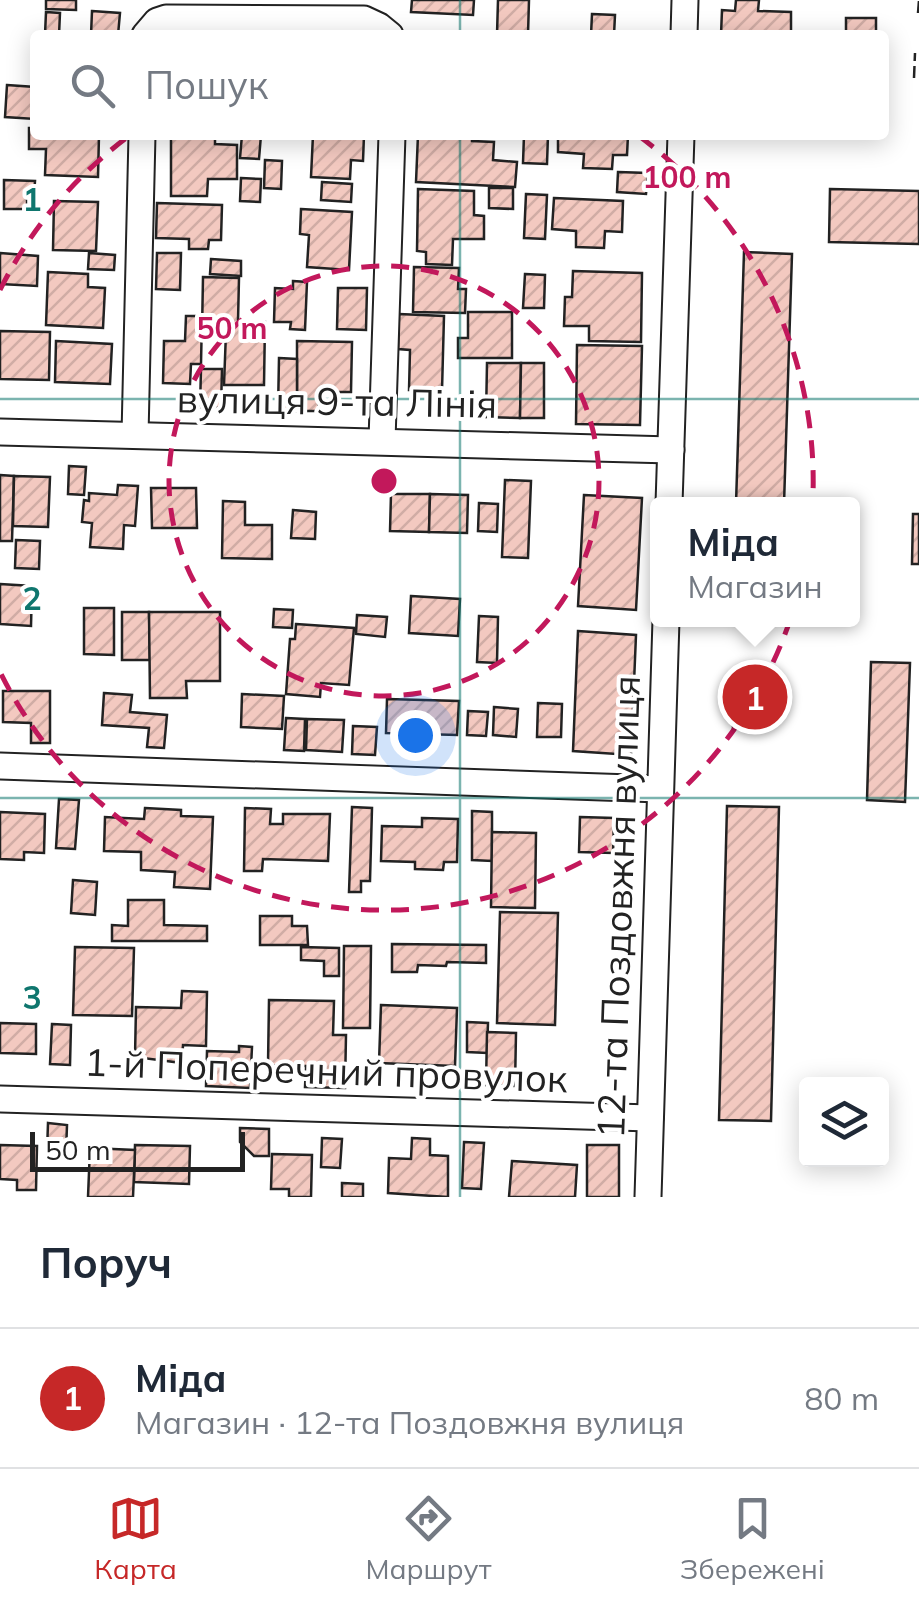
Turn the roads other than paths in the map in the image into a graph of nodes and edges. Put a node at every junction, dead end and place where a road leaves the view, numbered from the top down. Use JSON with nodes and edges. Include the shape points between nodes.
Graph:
{"nodes":[{"id":1,"x":685,"y":0,"type":"edge"},
{"id":2,"x":149,"y":30,"type":"edge"},
{"id":3,"x":384,"y":30,"type":"edge"},
{"id":4,"x":684,"y":30,"type":"edge"},
{"id":5,"x":142,"y":140,"type":"edge"},
{"id":6,"x":392,"y":140,"type":"edge"},
{"id":7,"x":681,"y":140,"type":"edge"},
{"id":8,"x":0,"y":432,"type":"edge"},
{"id":9,"x":135,"y":435,"type":"junction"},
{"id":10,"x":382,"y":440,"type":"junction"},
{"id":11,"x":671,"y":450,"type":"junction"},
{"id":12,"x":670,"y":497,"type":"edge"},
{"id":13,"x":666,"y":627,"type":"edge"},
{"id":14,"x":0,"y":766,"type":"edge"},
{"id":15,"x":660,"y":789,"type":"junction"},
{"id":16,"x":0,"y":1099,"type":"edge"},
{"id":17,"x":650,"y":1118,"type":"junction"},
{"id":18,"x":648,"y":1197,"type":"edge"}],
"edges":[{"from":1,"to":4,"type":"street"},
{"from":2,"to":3,"type":"street","via":[[157,21],[186,18],[364,19]]},
{"from":5,"to":9,"type":"street"},
{"from":6,"to":10,"type":"street"},
{"from":7,"to":11,"type":"street"},
{"from":8,"to":9,"type":"street","name":"вулиця 9-та Лінія"},
{"from":9,"to":10,"type":"street","name":"вулиця 9-та Лінія"},
{"from":10,"to":11,"type":"street","name":"вулиця 9-та Лінія"},
{"from":11,"to":12,"type":"street"},
{"from":13,"to":15,"type":"street","name":"12-та Поздовжня вулиця"},
{"from":14,"to":15,"type":"street"},
{"from":15,"to":17,"type":"street","name":"12-та Поздовжня вулиця"},
{"from":16,"to":17,"type":"street","name":"1-й Поперечний провулок"},
{"from":17,"to":18,"type":"street","name":"12-та Поздовжня вулиця"}]}
